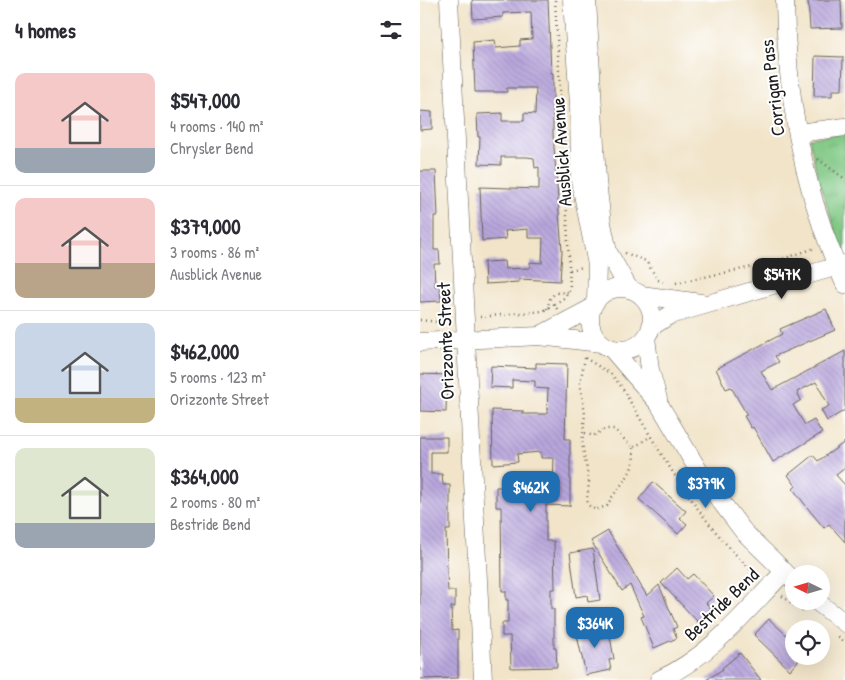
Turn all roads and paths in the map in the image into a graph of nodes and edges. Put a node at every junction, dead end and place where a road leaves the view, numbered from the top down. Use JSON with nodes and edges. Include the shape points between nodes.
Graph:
{"nodes":[{"id":1,"x":449,"y":0,"type":"edge"},
{"id":2,"x":555,"y":0,"type":"edge"},
{"id":3,"x":572,"y":0,"type":"edge"},
{"id":4,"x":587,"y":0,"type":"edge"},
{"id":5,"x":785,"y":0,"type":"edge"},
{"id":6,"x":845,"y":128,"type":"edge"},
{"id":7,"x":798,"y":133,"type":"junction"},
{"id":8,"x":563,"y":151,"type":"dead end"},
{"id":9,"x":816,"y":160,"type":"dead end"},
{"id":10,"x":845,"y":178,"type":"edge"},
{"id":11,"x":566,"y":188,"type":"dead end"},
{"id":12,"x":818,"y":247,"type":"dead end"},
{"id":13,"x":621,"y":254,"type":"dead end"},
{"id":14,"x":841,"y":265,"type":"edge"},
{"id":15,"x":590,"y":266,"type":"dead end"},
{"id":16,"x":570,"y":270,"type":"junction"},
{"id":17,"x":845,"y":284,"type":"edge"},
{"id":18,"x":568,"y":292,"type":"junction"},
{"id":19,"x":635,"y":292,"type":"junction"},
{"id":20,"x":556,"y":304,"type":"junction"},
{"id":21,"x":707,"y":304,"type":"junction"},
{"id":22,"x":594,"y":305,"type":"junction"},
{"id":23,"x":547,"y":309,"type":"junction"},
{"id":24,"x":560,"y":316,"type":"dead end"},
{"id":25,"x":455,"y":318,"type":"dead end"},
{"id":26,"x":474,"y":318,"type":"dead end"},
{"id":27,"x":420,"y":320,"type":"edge"},
{"id":28,"x":649,"y":332,"type":"junction"},
{"id":29,"x":539,"y":336,"type":"junction"},
{"id":30,"x":466,"y":340,"type":"junction"},
{"id":31,"x":420,"y":342,"type":"edge"},
{"id":32,"x":606,"y":345,"type":"junction"},
{"id":33,"x":579,"y":356,"type":"dead end"},
{"id":34,"x":586,"y":358,"type":"junction"},
{"id":35,"x":659,"y":404,"type":"junction"},
{"id":36,"x":585,"y":433,"type":"junction"},
{"id":37,"x":651,"y":436,"type":"junction"},
{"id":38,"x":633,"y":448,"type":"junction"},
{"id":39,"x":785,"y":573,"type":"edge"},
{"id":40,"x":760,"y":577,"type":"dead end"},
{"id":41,"x":785,"y":581,"type":"edge"},
{"id":42,"x":828,"y":610,"type":"edge"},
{"id":43,"x":845,"y":623,"type":"edge"},
{"id":44,"x":483,"y":680,"type":"edge"},
{"id":45,"x":659,"y":680,"type":"edge"}],
"edges":[{"from":1,"to":30,"type":"street","name":"Orizzonte Street"},
{"from":2,"to":8,"type":"path"},
{"from":3,"to":22,"type":"street","name":"Ausblick Avenue","via":[[580,179],[597,265]]},
{"from":4,"to":19,"type":"street","name":"Ausblick Avenue","via":[[602,223],[608,252]]},
{"from":5,"to":7,"type":"street","name":"Corrigan Pass","via":[[792,98]]},
{"from":6,"to":7,"type":"street"},
{"from":7,"to":14,"type":"street","name":"Corrigan Pass","via":[[814,203]]},
{"from":9,"to":10,"type":"path","via":[[822,160]]},
{"from":11,"to":16,"type":"path"},
{"from":12,"to":13,"type":"path","via":[[771,263],[670,284],[658,280],[646,261]]},
{"from":14,"to":17,"type":"street","name":"Corrigan Pass"},
{"from":14,"to":21,"type":"street"},
{"from":15,"to":16,"type":"path"},
{"from":16,"to":18,"type":"path"},
{"from":18,"to":20,"type":"path"},
{"from":18,"to":23,"type":"path","via":[[555,293]]},
{"from":19,"to":21,"type":"street"},
{"from":19,"to":22,"type":"street","via":[[612,289]]},
{"from":19,"to":28,"type":"street","via":[[650,309]]},
{"from":20,"to":23,"type":"path"},
{"from":20,"to":24,"type":"path"},
{"from":21,"to":28,"type":"street","via":[[670,315]]},
{"from":22,"to":29,"type":"street"},
{"from":22,"to":32,"type":"street","via":[[591,327]]},
{"from":23,"to":26,"type":"path"},
{"from":25,"to":27,"type":"path","via":[[438,322]]},
{"from":28,"to":32,"type":"street","via":[[634,347],[626,349]]},
{"from":28,"to":35,"type":"street","via":[[650,370]]},
{"from":29,"to":30,"type":"street"},
{"from":29,"to":32,"type":"street"},
{"from":30,"to":31,"type":"street"},
{"from":30,"to":44,"type":"street","name":"Orizzonte Street"},
{"from":32,"to":35,"type":"street"},
{"from":33,"to":34,"type":"path"},
{"from":34,"to":36,"type":"path","via":[[580,392]]},
{"from":34,"to":37,"type":"path","via":[[620,384]]},
{"from":35,"to":39,"type":"street","via":[[723,505],[744,532]]},
{"from":36,"to":38,"type":"path","via":[[593,436],[614,429]]},
{"from":36,"to":38,"type":"path","via":[[582,443],[589,482],[587,500],[595,510],[607,506],[630,471],[635,460]]},
{"from":37,"to":38,"type":"path"},
{"from":37,"to":40,"type":"path","via":[[683,490],[734,552]]},
{"from":41,"to":45,"type":"street","name":"Bestride Bend","via":[[691,662]]},
{"from":42,"to":43,"type":"street"}]}
